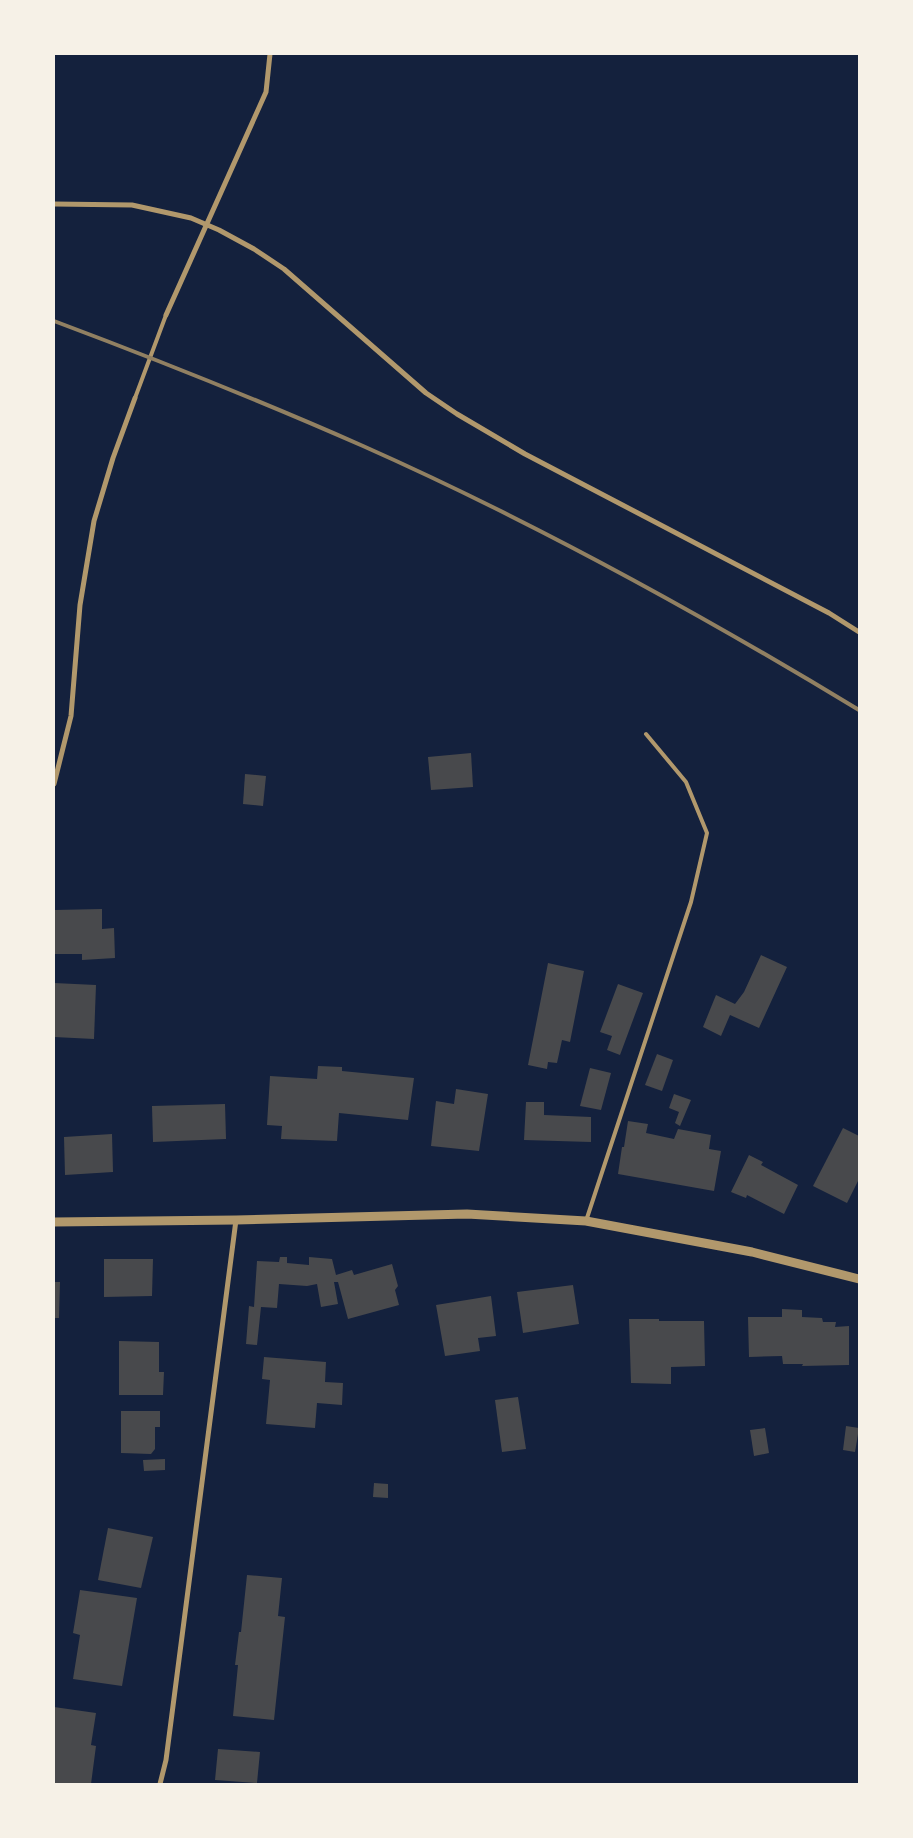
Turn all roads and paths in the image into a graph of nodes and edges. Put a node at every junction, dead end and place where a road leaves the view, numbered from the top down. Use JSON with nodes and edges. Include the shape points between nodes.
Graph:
{"nodes":[{"id":1,"x":270,"y":54,"type":"edge"},
{"id":2,"x":54,"y":204,"type":"edge"},
{"id":3,"x":206,"y":223,"type":"junction"},
{"id":4,"x":166,"y":315,"type":"joint"},
{"id":5,"x":134,"y":398,"type":"joint"},
{"id":6,"x":859,"y":632,"type":"edge"},
{"id":7,"x":646,"y":734,"type":"dead end"},
{"id":8,"x":54,"y":784,"type":"edge"},
{"id":9,"x":236,"y":1220,"type":"junction"},
{"id":10,"x":586,"y":1221,"type":"junction"},
{"id":11,"x":54,"y":1222,"type":"edge"},
{"id":12,"x":859,"y":1278,"type":"edge"},
{"id":13,"x":160,"y":1784,"type":"edge"}],
"edges":[{"from":1,"to":3,"type":"street","via":[[266,92]]},
{"from":2,"to":3,"type":"street","via":[[132,205]]},
{"from":3,"to":4,"type":"street"},
{"from":3,"to":6,"type":"street","via":[[284,269],[426,393],[457,414],[525,454]]},
{"from":4,"to":5,"type":"lane"},
{"from":5,"to":8,"type":"street","via":[[94,520],[80,605],[72,716]]},
{"from":7,"to":10,"type":"lane","via":[[686,782],[707,832],[691,902]]},
{"from":9,"to":10,"type":"street","via":[[467,1214]]},
{"from":9,"to":11,"type":"street"},
{"from":9,"to":13,"type":"street","via":[[166,1760]]},
{"from":10,"to":12,"type":"street","via":[[752,1252]]}]}
